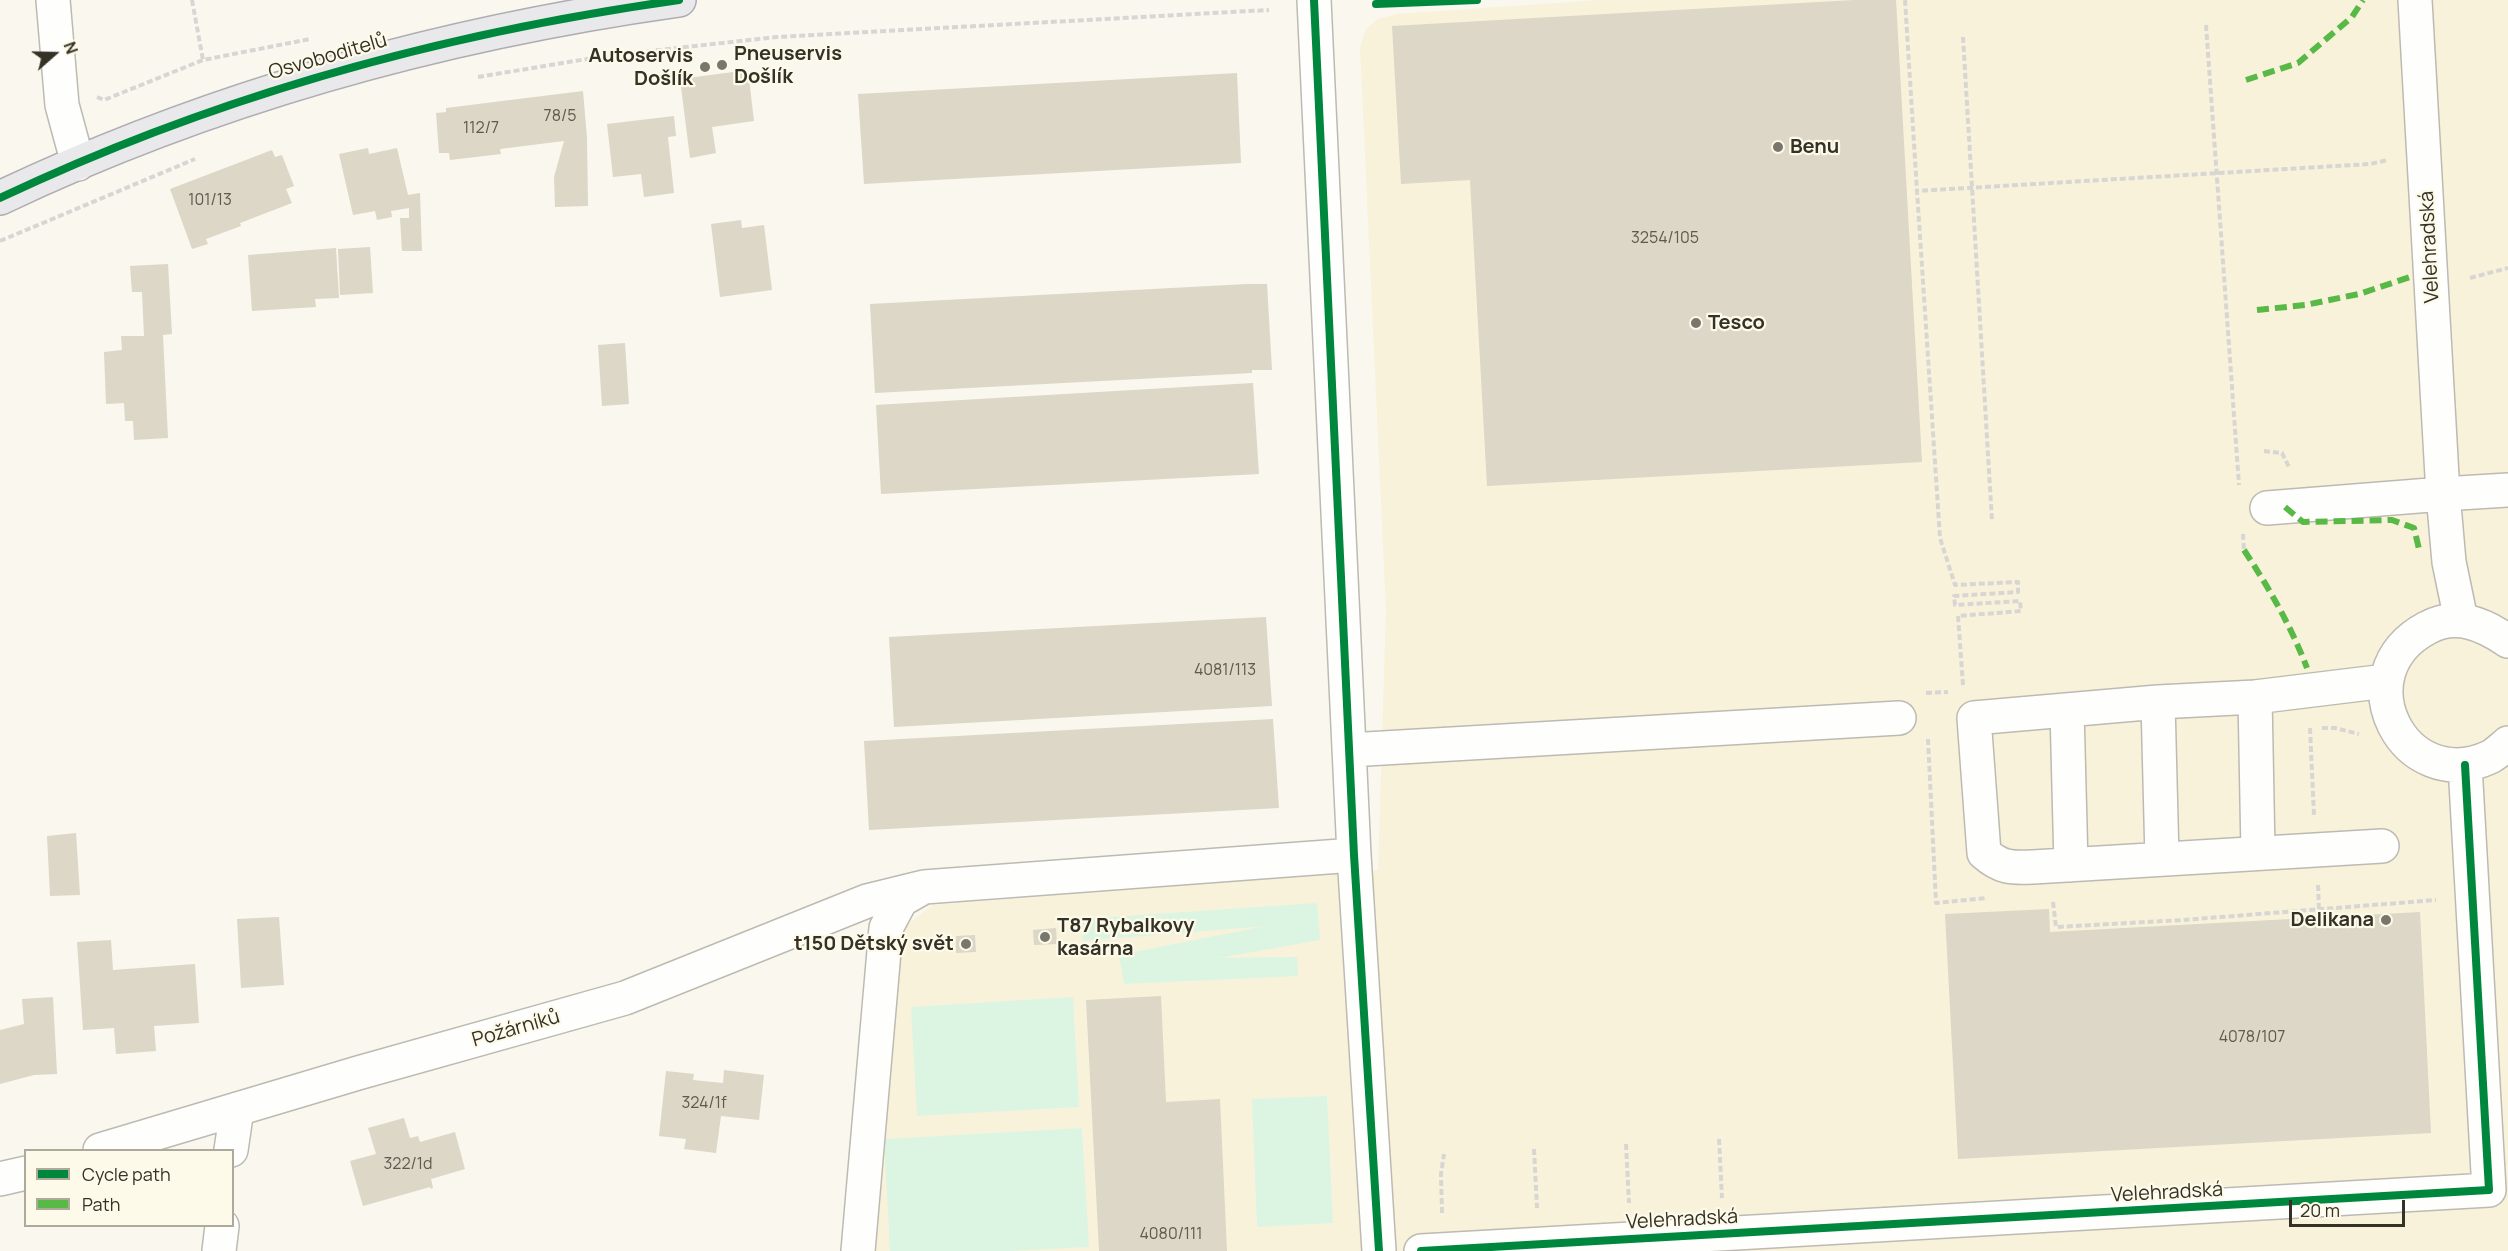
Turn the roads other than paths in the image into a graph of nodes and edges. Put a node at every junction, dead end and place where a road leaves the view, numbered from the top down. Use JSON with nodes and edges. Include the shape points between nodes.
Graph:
{"nodes":[{"id":1,"x":53,"y":0,"type":"edge"},
{"id":2,"x":680,"y":0,"type":"edge"},
{"id":3,"x":1314,"y":0,"type":"edge"},
{"id":4,"x":2415,"y":0,"type":"edge"},
{"id":5,"x":78,"y":164,"type":"junction"},
{"id":6,"x":0,"y":198,"type":"edge"},
{"id":7,"x":2508,"y":490,"type":"edge"},
{"id":8,"x":2444,"y":494,"type":"junction"},
{"id":9,"x":2267,"y":508,"type":"dead end"},
{"id":10,"x":2461,"y":620,"type":"junction"},
{"id":11,"x":2508,"y":641,"type":"edge"},
{"id":12,"x":2386,"y":681,"type":"junction"},
{"id":13,"x":2255,"y":697,"type":"junction"},
{"id":14,"x":2158,"y":702,"type":"junction"},
{"id":15,"x":2067,"y":710,"type":"junction"},
{"id":16,"x":1918,"y":717,"type":"road end"},
{"id":17,"x":2508,"y":743,"type":"edge"},
{"id":18,"x":1349,"y":750,"type":"junction"},
{"id":19,"x":2464,"y":765,"type":"junction"},
{"id":20,"x":2382,"y":846,"type":"dead end"},
{"id":21,"x":2258,"y":853,"type":"junction"},
{"id":22,"x":1354,"y":855,"type":"junction"},
{"id":23,"x":2162,"y":859,"type":"junction"},
{"id":24,"x":2071,"y":865,"type":"junction"},
{"id":25,"x":924,"y":887,"type":"junction"},
{"id":26,"x":237,"y":1109,"type":"junction"},
{"id":27,"x":103,"y":1149,"type":"edge"},
{"id":28,"x":231,"y":1149,"type":"edge"},
{"id":29,"x":24,"y":1173,"type":"edge"},
{"id":30,"x":0,"y":1179,"type":"edge"},
{"id":31,"x":2499,"y":1190,"type":"edge"},
{"id":32,"x":222,"y":1227,"type":"edge"},
{"id":33,"x":219,"y":1251,"type":"edge"},
{"id":34,"x":858,"y":1251,"type":"edge"},
{"id":35,"x":1379,"y":1251,"type":"edge"},
{"id":36,"x":1421,"y":1251,"type":"edge"}],
"edges":[{"from":1,"to":5,"type":"street","via":[[62,105]]},
{"from":2,"to":5,"type":"main road","name":"Osvoboditelů","via":[[573,16],[406,52],[250,97]]},
{"from":3,"to":18,"type":"street"},
{"from":4,"to":8,"type":"street","name":"Velehradská"},
{"from":5,"to":6,"type":"main road","name":"Osvoboditelů"},
{"from":7,"to":8,"type":"street"},
{"from":8,"to":9,"type":"street"},
{"from":8,"to":10,"type":"street","name":"Velehradská","via":[[2449,562]]},
{"from":10,"to":11,"type":"street","via":[[2486,626]]},
{"from":10,"to":12,"type":"street","via":[[2435,624],[2412,636],[2394,656]]},
{"from":12,"to":13,"type":"street"},
{"from":12,"to":19,"type":"street","via":[[2386,707],[2396,732],[2415,751],[2438,763]]},
{"from":13,"to":14,"type":"street"},
{"from":13,"to":21,"type":"street"},
{"from":14,"to":15,"type":"street"},
{"from":14,"to":23,"type":"street"},
{"from":15,"to":24,"type":"street"},
{"from":15,"to":24,"type":"street","via":[[1974,718],[1984,853],[1996,864],[2013,868]]},
{"from":16,"to":18,"type":"street"},
{"from":17,"to":19,"type":"street","via":[[2491,757]]},
{"from":18,"to":22,"type":"street"},
{"from":19,"to":31,"type":"street","name":"Velehradská"},
{"from":20,"to":21,"type":"street"},
{"from":21,"to":23,"type":"street"},
{"from":22,"to":25,"type":"street","name":"Požárníků"},
{"from":22,"to":35,"type":"street"},
{"from":23,"to":24,"type":"street"},
{"from":25,"to":26,"type":"street","name":"Požárníků","via":[[867,901],[626,998]]},
{"from":25,"to":34,"type":"street","via":[[901,900],[886,928]]},
{"from":26,"to":27,"type":"street","name":"Požárníků"},
{"from":26,"to":28,"type":"street"},
{"from":29,"to":30,"type":"street"},
{"from":31,"to":36,"type":"street","name":"Velehradská"},
{"from":32,"to":33,"type":"street"}]}
